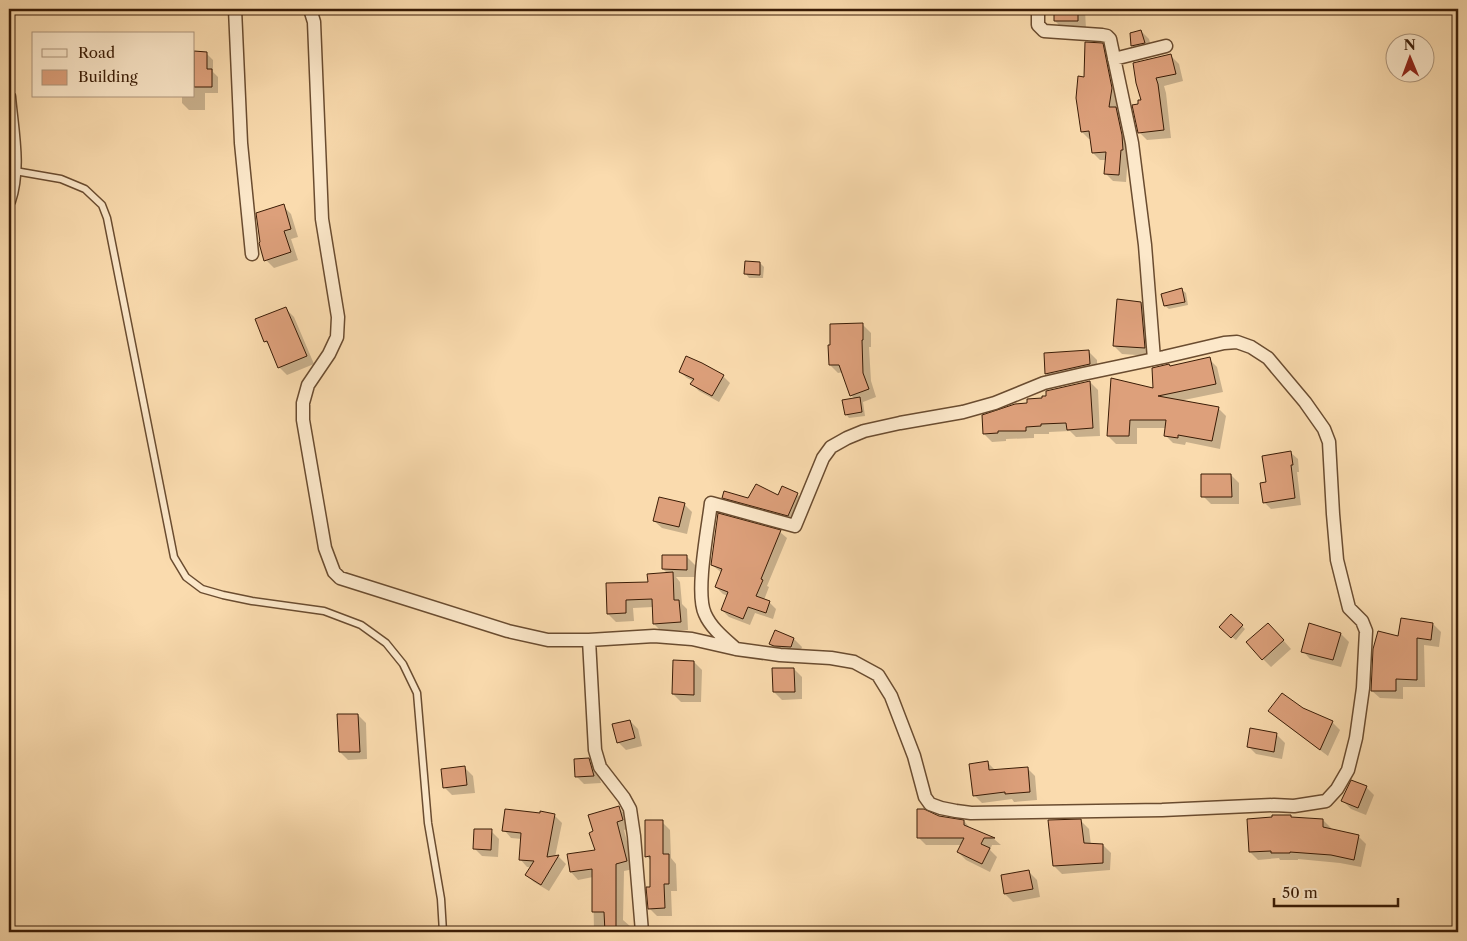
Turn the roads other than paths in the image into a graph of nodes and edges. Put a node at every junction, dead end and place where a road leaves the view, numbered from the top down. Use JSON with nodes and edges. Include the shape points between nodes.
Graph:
{"nodes":[{"id":1,"x":235,"y":9,"type":"edge"},
{"id":2,"x":310,"y":9,"type":"edge"},
{"id":3,"x":1038,"y":9,"type":"edge"},
{"id":4,"x":1166,"y":46,"type":"dead end"},
{"id":5,"x":1114,"y":59,"type":"junction"},
{"id":6,"x":9,"y":97,"type":"edge"},
{"id":7,"x":15,"y":172,"type":"junction"},
{"id":8,"x":9,"y":201,"type":"edge"},
{"id":9,"x":252,"y":254,"type":"dead end"},
{"id":10,"x":1154,"y":359,"type":"junction"},
{"id":11,"x":589,"y":640,"type":"junction"},
{"id":12,"x":736,"y":649,"type":"junction"},
{"id":13,"x":443,"y":932,"type":"edge"},
{"id":14,"x":642,"y":932,"type":"edge"}],
"edges":[{"from":1,"to":9,"type":"street","via":[[241,143]]},
{"from":2,"to":11,"type":"street","via":[[314,22],[322,219],[338,317],[337,337],[308,385],[303,402],[303,420],[326,548],[334,572],[340,578],[508,632],[548,640]]},
{"from":3,"to":5,"type":"street","via":[[1038,25],[1044,31],[1107,36]]},
{"from":4,"to":5,"type":"street"},
{"from":5,"to":10,"type":"street","via":[[1133,152],[1145,245]]},
{"from":6,"to":7,"type":"street"},
{"from":7,"to":8,"type":"street"},
{"from":7,"to":13,"type":"lane","via":[[61,179],[85,189],[102,205],[174,557],[186,577],[202,589],[223,595],[324,610],[361,625],[386,643],[403,664],[417,693],[428,823],[441,899]]},
{"from":10,"to":12,"type":"street","via":[[1044,383],[963,412],[864,431],[847,438],[831,447],[823,458],[795,526],[711,503],[700,597],[711,625]]},
{"from":10,"to":12,"type":"street","via":[[1224,343],[1237,342],[1250,347],[1268,358],[1324,429],[1329,442],[1337,560],[1349,608],[1364,625],[1366,648],[1364,688],[1348,770],[1326,801],[1294,806],[1143,810],[971,812],[941,808],[925,798],[914,756],[891,696],[878,675],[854,662]]},
{"from":11,"to":12,"type":"street","via":[[654,636],[692,639]]},
{"from":11,"to":14,"type":"street","via":[[595,750],[600,767],[630,809]]}]}
